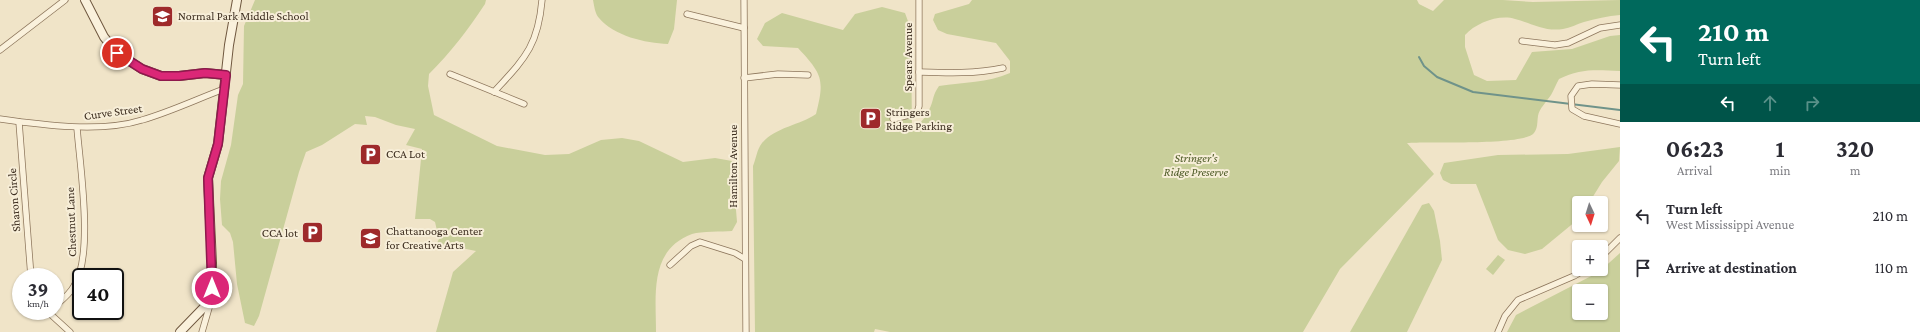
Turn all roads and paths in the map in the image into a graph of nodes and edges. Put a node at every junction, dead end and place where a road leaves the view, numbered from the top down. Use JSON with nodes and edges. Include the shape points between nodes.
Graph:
{"nodes":[{"id":1,"x":65,"y":0,"type":"edge"},
{"id":2,"x":85,"y":0,"type":"edge"},
{"id":3,"x":237,"y":0,"type":"edge"},
{"id":4,"x":542,"y":0,"type":"edge"},
{"id":5,"x":744,"y":0,"type":"edge"},
{"id":6,"x":919,"y":0,"type":"edge"},
{"id":7,"x":687,"y":14,"type":"dead end"},
{"id":8,"x":1620,"y":25,"type":"edge"},
{"id":9,"x":744,"y":28,"type":"junction"},
{"id":10,"x":1522,"y":41,"type":"dead end"},
{"id":11,"x":0,"y":50,"type":"edge"},
{"id":12,"x":1003,"y":68,"type":"dead end"},
{"id":13,"x":919,"y":72,"type":"junction"},
{"id":14,"x":450,"y":74,"type":"dead end"},
{"id":15,"x":226,"y":75,"type":"junction"},
{"id":16,"x":808,"y":75,"type":"dead end"},
{"id":17,"x":744,"y":78,"type":"junction"},
{"id":18,"x":1620,"y":85,"type":"edge"},
{"id":19,"x":224,"y":89,"type":"junction"},
{"id":20,"x":494,"y":92,"type":"junction"},
{"id":21,"x":524,"y":104,"type":"dead end"},
{"id":22,"x":0,"y":119,"type":"edge"},
{"id":23,"x":893,"y":119,"type":"dead end"},
{"id":24,"x":19,"y":122,"type":"junction"},
{"id":25,"x":1620,"y":124,"type":"edge"},
{"id":26,"x":77,"y":128,"type":"junction"},
{"id":27,"x":1620,"y":238,"type":"edge"},
{"id":28,"x":1608,"y":250,"type":"edge"},
{"id":29,"x":745,"y":259,"type":"junction"},
{"id":30,"x":670,"y":265,"type":"dead end"},
{"id":31,"x":30,"y":268,"type":"edge"},
{"id":32,"x":1574,"y":276,"type":"edge"},
{"id":33,"x":64,"y":297,"type":"edge"},
{"id":34,"x":211,"y":300,"type":"junction"},
{"id":35,"x":57,"y":320,"type":"edge"},
{"id":36,"x":70,"y":332,"type":"edge"},
{"id":37,"x":180,"y":332,"type":"edge"},
{"id":38,"x":202,"y":332,"type":"edge"},
{"id":39,"x":746,"y":332,"type":"edge"},
{"id":40,"x":1498,"y":332,"type":"edge"}],
"edges":[{"from":1,"to":11,"type":"street"},
{"from":2,"to":15,"type":"street","via":[[104,37],[117,53],[142,69],[161,76],[205,73]]},
{"from":3,"to":15,"type":"street"},
{"from":4,"to":20,"type":"street","via":[[537,33],[531,47],[519,65]]},
{"from":5,"to":9,"type":"street","name":"Hamilton Avenue"},
{"from":6,"to":13,"type":"street","name":"Spears Avenue"},
{"from":7,"to":9,"type":"street"},
{"from":8,"to":10,"type":"street","via":[[1600,28],[1568,43],[1555,45]]},
{"from":9,"to":17,"type":"street","name":"Hamilton Avenue"},
{"from":12,"to":13,"type":"street","via":[[985,72]]},
{"from":13,"to":23,"type":"street","name":"Spears Avenue","via":[[917,114]]},
{"from":14,"to":20,"type":"street"},
{"from":15,"to":19,"type":"street"},
{"from":16,"to":17,"type":"street","via":[[778,74]]},
{"from":17,"to":29,"type":"street","name":"Hamilton Avenue"},
{"from":18,"to":25,"type":"street","via":[[1578,86],[1571,96],[1572,109],[1584,116]]},
{"from":19,"to":26,"type":"street","name":"Curve Street","via":[[141,121]]},
{"from":19,"to":34,"type":"street","via":[[218,144],[208,178]]},
{"from":20,"to":21,"type":"street"},
{"from":22,"to":24,"type":"street","name":"Curve Street"},
{"from":24,"to":26,"type":"street","name":"Curve Street"},
{"from":24,"to":31,"type":"street","name":"Sharon Circle"},
{"from":26,"to":33,"type":"street","name":"Chestnut Lane","via":[[85,232],[84,260],[75,286]]},
{"from":27,"to":28,"type":"street"},
{"from":29,"to":30,"type":"street","via":[[735,253],[700,242],[691,246]]},
{"from":29,"to":39,"type":"street","name":"Hamilton Avenue"},
{"from":32,"to":40,"type":"street","via":[[1518,300],[1505,316]]},
{"from":34,"to":37,"type":"street"},
{"from":34,"to":38,"type":"street"},
{"from":35,"to":36,"type":"street"}]}
